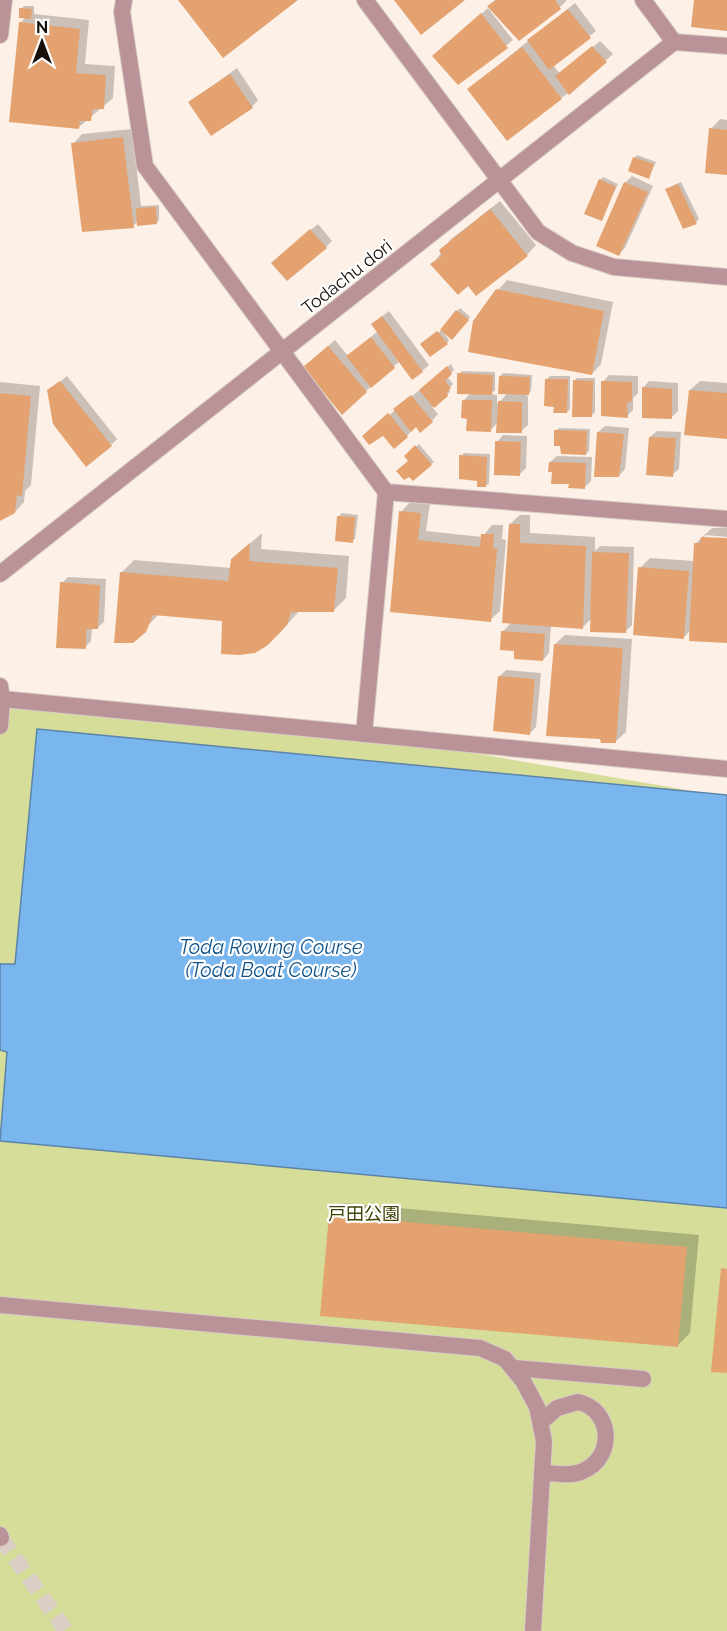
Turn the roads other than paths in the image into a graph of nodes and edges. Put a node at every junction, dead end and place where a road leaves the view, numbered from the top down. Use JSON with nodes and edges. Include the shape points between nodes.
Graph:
{"nodes":[{"id":1,"x":4,"y":0,"type":"edge"},
{"id":2,"x":124,"y":0,"type":"edge"},
{"id":3,"x":365,"y":0,"type":"edge"},
{"id":4,"x":643,"y":0,"type":"edge"},
{"id":5,"x":0,"y":35,"type":"edge"},
{"id":6,"x":674,"y":42,"type":"junction"},
{"id":7,"x":727,"y":46,"type":"edge"},
{"id":8,"x":499,"y":181,"type":"junction"},
{"id":9,"x":727,"y":277,"type":"edge"},
{"id":10,"x":281,"y":354,"type":"junction"},
{"id":11,"x":386,"y":492,"type":"junction"},
{"id":12,"x":727,"y":519,"type":"edge"},
{"id":13,"x":0,"y":574,"type":"edge"},
{"id":14,"x":1,"y":693,"type":"edge"},
{"id":15,"x":0,"y":726,"type":"edge"},
{"id":16,"x":364,"y":734,"type":"junction"},
{"id":17,"x":727,"y":769,"type":"edge"},
{"id":18,"x":0,"y":1305,"type":"edge"},
{"id":19,"x":514,"y":1368,"type":"junction"},
{"id":20,"x":643,"y":1379,"type":"dead end"},
{"id":21,"x":541,"y":1422,"type":"junction"},
{"id":22,"x":542,"y":1473,"type":"junction"},
{"id":23,"x":534,"y":1631,"type":"edge"}],
"edges":[{"from":1,"to":5,"type":"street"},
{"from":2,"to":10,"type":"street","via":[[145,166]]},
{"from":3,"to":8,"type":"street"},
{"from":4,"to":6,"type":"street"},
{"from":6,"to":7,"type":"street"},
{"from":6,"to":8,"type":"street","name":"Todachu dori"},
{"from":8,"to":9,"type":"street","via":[[538,232],[572,253],[614,267]]},
{"from":8,"to":10,"type":"street","name":"Todachu dori"},
{"from":10,"to":11,"type":"street"},
{"from":10,"to":13,"type":"street","name":"Todachu dori"},
{"from":11,"to":12,"type":"street"},
{"from":11,"to":16,"type":"street"},
{"from":14,"to":15,"type":"street"},
{"from":14,"to":16,"type":"street"},
{"from":16,"to":17,"type":"street"},
{"from":18,"to":19,"type":"street","via":[[480,1348],[493,1352]]},
{"from":19,"to":20,"type":"street"},
{"from":19,"to":21,"type":"street","via":[[531,1394]]},
{"from":21,"to":22,"type":"street"},
{"from":21,"to":22,"type":"street","via":[[557,1408],[578,1402],[596,1410],[606,1429],[603,1451],[594,1464],[572,1474]]},
{"from":22,"to":23,"type":"street"}]}
